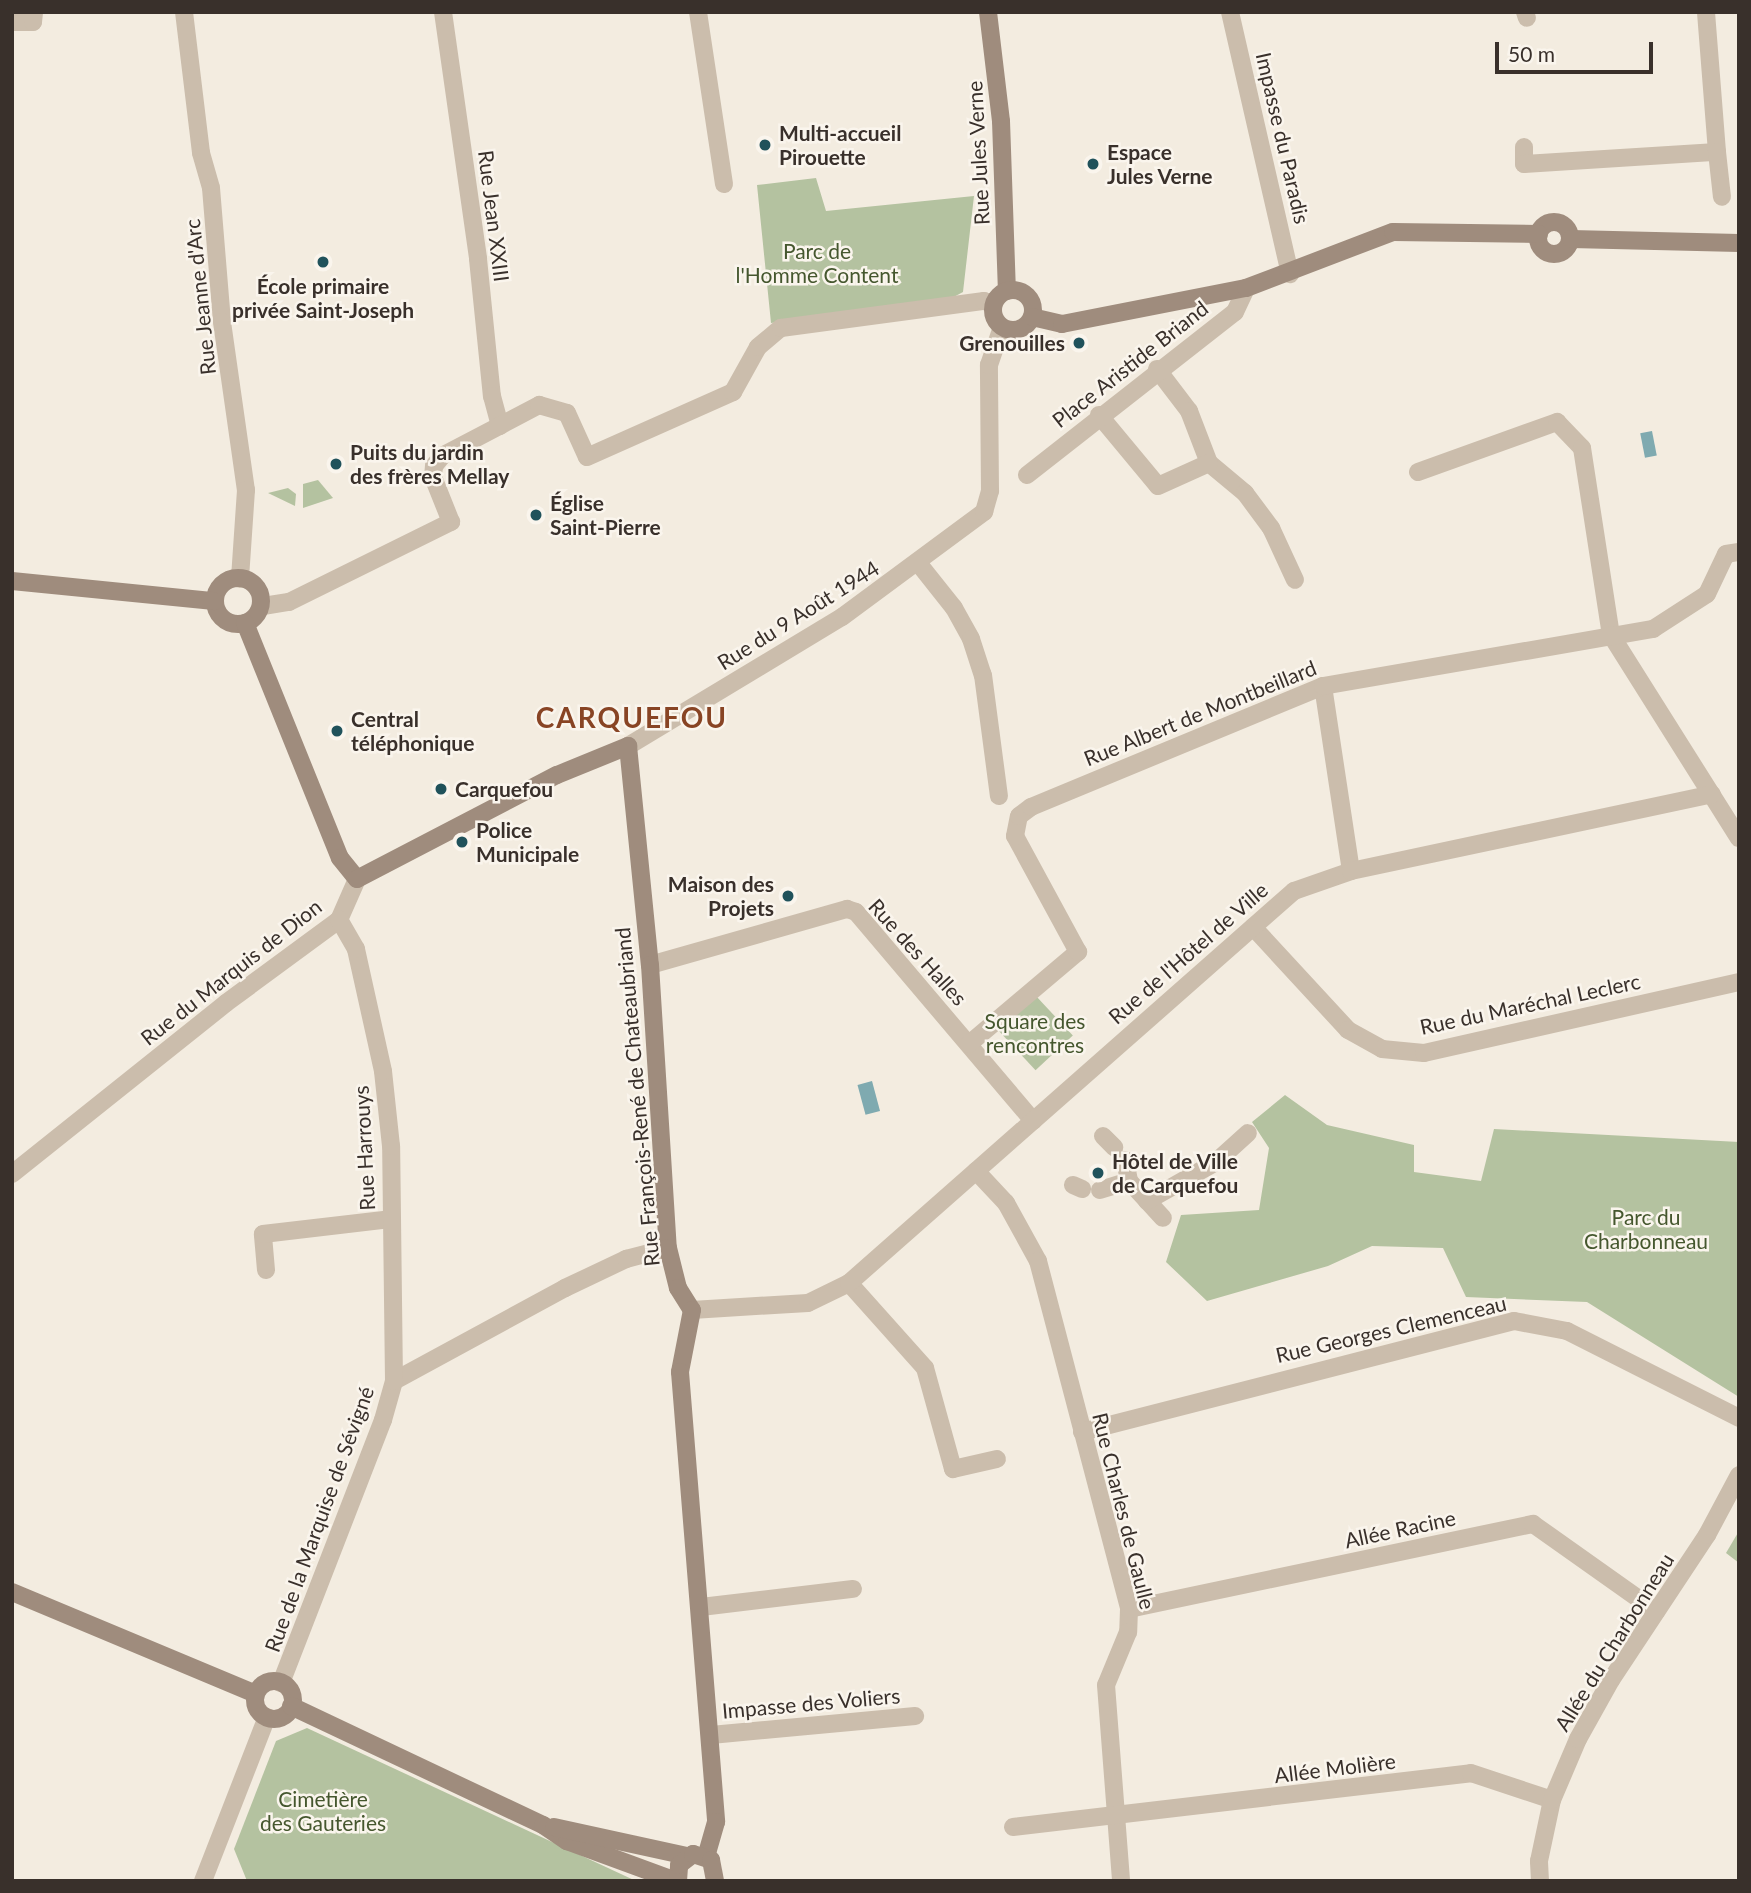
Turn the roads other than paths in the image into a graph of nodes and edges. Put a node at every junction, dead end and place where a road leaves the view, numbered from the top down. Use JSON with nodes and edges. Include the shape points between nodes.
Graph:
{"nodes":[{"id":1,"x":34,"y":12,"type":"edge"},
{"id":2,"x":184,"y":12,"type":"edge"},
{"id":3,"x":443,"y":12,"type":"edge"},
{"id":4,"x":698,"y":12,"type":"edge"},
{"id":5,"x":988,"y":12,"type":"edge"},
{"id":6,"x":1230,"y":12,"type":"edge"},
{"id":7,"x":1706,"y":12,"type":"edge"},
{"id":8,"x":12,"y":22,"type":"edge"},
{"id":9,"x":1524,"y":147,"type":"dead end"},
{"id":10,"x":1717,"y":152,"type":"junction"},
{"id":11,"x":724,"y":184,"type":"dead end"},
{"id":12,"x":1722,"y":197,"type":"dead end"},
{"id":13,"x":1739,"y":243,"type":"edge"},
{"id":14,"x":1290,"y":274,"type":"junction"},
{"id":15,"x":1246,"y":288,"type":"junction"},
{"id":16,"x":1000,"y":297,"type":"junction"},
{"id":17,"x":1032,"y":317,"type":"junction"},
{"id":18,"x":1002,"y":327,"type":"junction"},
{"id":19,"x":1157,"y":369,"type":"junction"},
{"id":20,"x":1099,"y":415,"type":"junction"},
{"id":21,"x":500,"y":426,"type":"junction"},
{"id":22,"x":1209,"y":463,"type":"junction"},
{"id":23,"x":1418,"y":472,"type":"dead end"},
{"id":24,"x":1027,"y":475,"type":"dead end"},
{"id":25,"x":1739,"y":552,"type":"edge"},
{"id":26,"x":919,"y":564,"type":"junction"},
{"id":27,"x":240,"y":579,"type":"junction"},
{"id":28,"x":1296,"y":580,"type":"dead end"},
{"id":29,"x":12,"y":581,"type":"edge"},
{"id":30,"x":214,"y":601,"type":"junction"},
{"id":31,"x":263,"y":606,"type":"junction"},
{"id":32,"x":245,"y":623,"type":"junction"},
{"id":33,"x":1611,"y":635,"type":"junction"},
{"id":34,"x":1323,"y":686,"type":"junction"},
{"id":35,"x":628,"y":746,"type":"junction"},
{"id":36,"x":1712,"y":794,"type":"junction"},
{"id":37,"x":999,"y":796,"type":"dead end"},
{"id":38,"x":1739,"y":838,"type":"edge"},
{"id":39,"x":1352,"y":871,"type":"junction"},
{"id":40,"x":357,"y":879,"type":"junction"},
{"id":41,"x":339,"y":920,"type":"junction"},
{"id":42,"x":1253,"y":928,"type":"junction"},
{"id":43,"x":650,"y":965,"type":"junction"},
{"id":44,"x":1739,"y":982,"type":"edge"},
{"id":45,"x":969,"y":1044,"type":"junction"},
{"id":46,"x":1033,"y":1121,"type":"junction"},
{"id":47,"x":1248,"y":1133,"type":"dead end"},
{"id":48,"x":1114,"y":1148,"type":"dead end"},
{"id":49,"x":976,"y":1171,"type":"junction"},
{"id":50,"x":12,"y":1174,"type":"edge"},
{"id":51,"x":1129,"y":1181,"type":"junction"},
{"id":52,"x":1100,"y":1189,"type":"dead end"},
{"id":53,"x":1147,"y":1201,"type":"junction"},
{"id":54,"x":1163,"y":1218,"type":"dead end"},
{"id":55,"x":390,"y":1219,"type":"junction"},
{"id":56,"x":668,"y":1248,"type":"junction"},
{"id":57,"x":266,"y":1270,"type":"dead end"},
{"id":58,"x":849,"y":1283,"type":"junction"},
{"id":59,"x":692,"y":1310,"type":"junction"},
{"id":60,"x":394,"y":1381,"type":"junction"},
{"id":61,"x":1739,"y":1418,"type":"edge"},
{"id":62,"x":1082,"y":1432,"type":"junction"},
{"id":63,"x":997,"y":1459,"type":"dead end"},
{"id":64,"x":1739,"y":1475,"type":"edge"},
{"id":65,"x":853,"y":1589,"type":"dead end"},
{"id":66,"x":12,"y":1592,"type":"edge"},
{"id":67,"x":701,"y":1607,"type":"junction"},
{"id":68,"x":1129,"y":1609,"type":"junction"},
{"id":69,"x":1656,"y":1611,"type":"junction"},
{"id":70,"x":281,"y":1683,"type":"junction"},
{"id":71,"x":256,"y":1694,"type":"junction"},
{"id":72,"x":292,"y":1706,"type":"junction"},
{"id":73,"x":915,"y":1716,"type":"dead end"},
{"id":74,"x":267,"y":1717,"type":"junction"},
{"id":75,"x":710,"y":1735,"type":"junction"},
{"id":76,"x":1552,"y":1800,"type":"junction"},
{"id":77,"x":1118,"y":1817,"type":"junction"},
{"id":78,"x":544,"y":1825,"type":"junction"},
{"id":79,"x":1013,"y":1828,"type":"dead end"},
{"id":80,"x":687,"y":1856,"type":"junction"},
{"id":81,"x":706,"y":1856,"type":"junction"},
{"id":82,"x":203,"y":1881,"type":"edge"},
{"id":83,"x":677,"y":1881,"type":"edge"},
{"id":84,"x":715,"y":1881,"type":"edge"},
{"id":85,"x":1121,"y":1881,"type":"edge"},
{"id":86,"x":1540,"y":1881,"type":"edge"}],
"edges":[{"from":1,"to":8,"type":"street","via":[[33,22]]},
{"from":2,"to":27,"type":"street","name":"Rue Jeanne d'Arc","via":[[201,153],[211,188],[222,322],[246,490]]},
{"from":3,"to":21,"type":"street","name":"Rue Jean XXIII","via":[[492,396]]},
{"from":4,"to":11,"type":"street"},
{"from":5,"to":16,"type":"street","name":"Rue Jules Verne","via":[[1002,121]]},
{"from":6,"to":14,"type":"street","name":"Impasse du Paradis"},
{"from":7,"to":10,"type":"street"},
{"from":9,"to":10,"type":"street","via":[[1524,164]]},
{"from":10,"to":12,"type":"street"},
{"from":13,"to":14,"type":"street","via":[[1571,239],[1561,253],[1550,254],[1539,244],[1539,234],[1393,232],[1350,245]]},
{"from":14,"to":15,"type":"street"},
{"from":15,"to":17,"type":"street","name":"Place Aristide Briand","via":[[1062,324]]},
{"from":15,"to":19,"type":"street","name":"Place Aristide Briand","via":[[1235,312]]},
{"from":16,"to":17,"type":"street","via":[[1020,291],[1029,298]]},
{"from":16,"to":18,"type":"street","via":[[994,318]]},
{"from":16,"to":21,"type":"street","via":[[781,328],[758,346],[743,380],[724,398],[587,457],[567,413],[539,405]]},
{"from":17,"to":18,"type":"street","via":[[1019,329]]},
{"from":18,"to":26,"type":"street","name":"Rue du 9 Août 1944","via":[[989,365],[990,491],[984,512]]},
{"from":19,"to":20,"type":"street","name":"Place Aristide Briand"},
{"from":19,"to":22,"type":"street","via":[[1189,411]]},
{"from":20,"to":22,"type":"street","via":[[1158,486]]},
{"from":20,"to":24,"type":"street","name":"Place Aristide Briand"},
{"from":21,"to":31,"type":"street","via":[[442,456],[434,466],[433,477],[451,522],[289,602]]},
{"from":22,"to":28,"type":"street","via":[[1245,493],[1271,528]]},
{"from":23,"to":33,"type":"street","via":[[1557,422],[1582,447]]},
{"from":25,"to":33,"type":"street","name":"Rue Albert de Montbeillard","via":[[1726,554],[1707,594],[1664,622],[1653,629]]},
{"from":26,"to":35,"type":"street","name":"Rue du 9 Août 1944","via":[[821,630]]},
{"from":26,"to":37,"type":"street","via":[[954,608],[984,675]]},
{"from":27,"to":30,"type":"street","via":[[229,580],[217,590]]},
{"from":27,"to":31,"type":"street","via":[[253,585]]},
{"from":29,"to":30,"type":"street"},
{"from":30,"to":32,"type":"street","via":[[227,620]]},
{"from":31,"to":32,"type":"street"},
{"from":32,"to":40,"type":"street","via":[[340,858]]},
{"from":33,"to":34,"type":"street","name":"Rue Albert de Montbeillard"},
{"from":33,"to":36,"type":"street"},
{"from":34,"to":39,"type":"street"},
{"from":34,"to":45,"type":"street","name":"Rue Albert de Montbeillard","via":[[1229,721],[1031,807],[1020,816],[1015,836],[1078,952]]},
{"from":35,"to":40,"type":"street","via":[[557,775]]},
{"from":35,"to":43,"type":"street","name":"Rue François-René de Chateaubriand"},
{"from":36,"to":38,"type":"street"},
{"from":36,"to":39,"type":"street","name":"Rue de l'Hôtel de Ville"},
{"from":39,"to":42,"type":"street","name":"Rue de l'Hôtel de Ville","via":[[1294,891]]},
{"from":40,"to":41,"type":"street","name":"Rue du Marquis de Dion"},
{"from":41,"to":50,"type":"street","name":"Rue du Marquis de Dion"},
{"from":41,"to":55,"type":"street","name":"Rue Harrouys","via":[[356,949],[383,1071],[391,1146]]},
{"from":42,"to":44,"type":"street","name":"Rue du Maréchal Leclerc","via":[[1348,1030],[1382,1049],[1423,1053]]},
{"from":42,"to":46,"type":"street","name":"Rue de l'Hôtel de Ville"},
{"from":43,"to":45,"type":"street","name":"Rue des Halles","via":[[847,908],[856,912]]},
{"from":43,"to":56,"type":"street","name":"Rue François-René de Chateaubriand"},
{"from":45,"to":46,"type":"street","name":"Rue des Halles"},
{"from":46,"to":49,"type":"street","name":"Rue de l'Hôtel de Ville"},
{"from":47,"to":53,"type":"street","via":[[1216,1162]]},
{"from":48,"to":51,"type":"street"},
{"from":49,"to":58,"type":"street","name":"Rue de l'Hôtel de Ville"},
{"from":49,"to":62,"type":"street","name":"Rue Charles de Gaulle","via":[[1006,1203],[1038,1261]]},
{"from":51,"to":52,"type":"street"},
{"from":51,"to":53,"type":"street"},
{"from":53,"to":54,"type":"street"},
{"from":55,"to":57,"type":"street","via":[[263,1234]]},
{"from":55,"to":60,"type":"street","name":"Rue Harrouys"},
{"from":56,"to":59,"type":"street","name":"Rue François-René de Chateaubriand","via":[[678,1288]]},
{"from":56,"to":60,"type":"street","name":"Rue de la Marquise de Sévigné","via":[[626,1258]]},
{"from":58,"to":59,"type":"street","name":"Rue de l'Hôtel de Ville","via":[[808,1303]]},
{"from":58,"to":63,"type":"street","via":[[925,1367],[953,1469]]},
{"from":59,"to":67,"type":"street","via":[[680,1371]]},
{"from":60,"to":70,"type":"street","name":"Rue de la Marquise de Sévigné"},
{"from":61,"to":62,"type":"street","name":"Rue Georges Clemenceau","via":[[1567,1331],[1514,1321]]},
{"from":62,"to":68,"type":"street","name":"Rue Charles de Gaulle"},
{"from":64,"to":69,"type":"street","name":"Allée du Charbonneau","via":[[1707,1535]]},
{"from":65,"to":67,"type":"street"},
{"from":66,"to":71,"type":"street"},
{"from":67,"to":75,"type":"street"},
{"from":68,"to":69,"type":"street","name":"Allée Racine","via":[[1533,1524]]},
{"from":68,"to":77,"type":"street","name":"Rue Charles de Gaulle","via":[[1128,1632],[1106,1685]]},
{"from":69,"to":76,"type":"street","name":"Allée du Charbonneau","via":[[1578,1739]]},
{"from":70,"to":71,"type":"street","via":[[269,1682]]},
{"from":70,"to":72,"type":"street","via":[[290,1690]]},
{"from":71,"to":74,"type":"street","via":[[256,1705]]},
{"from":72,"to":74,"type":"street","via":[[279,1718]]},
{"from":72,"to":78,"type":"street"},
{"from":73,"to":75,"type":"street","name":"Impasse des Voliers"},
{"from":74,"to":82,"type":"street"},
{"from":75,"to":81,"type":"street","via":[[716,1822]]},
{"from":76,"to":77,"type":"street","name":"Allée Molière","via":[[1471,1773]]},
{"from":76,"to":86,"type":"street","name":"Allée du Charbonneau","via":[[1539,1861]]},
{"from":77,"to":79,"type":"street","name":"Allée Molière"},
{"from":77,"to":85,"type":"street","name":"Rue Charles de Gaulle"},
{"from":78,"to":80,"type":"street"},
{"from":78,"to":83,"type":"street","via":[[587,1850]]},
{"from":80,"to":81,"type":"street"},
{"from":80,"to":83,"type":"street","via":[[679,1865]]},
{"from":81,"to":84,"type":"street","via":[[714,1865]]}]}
